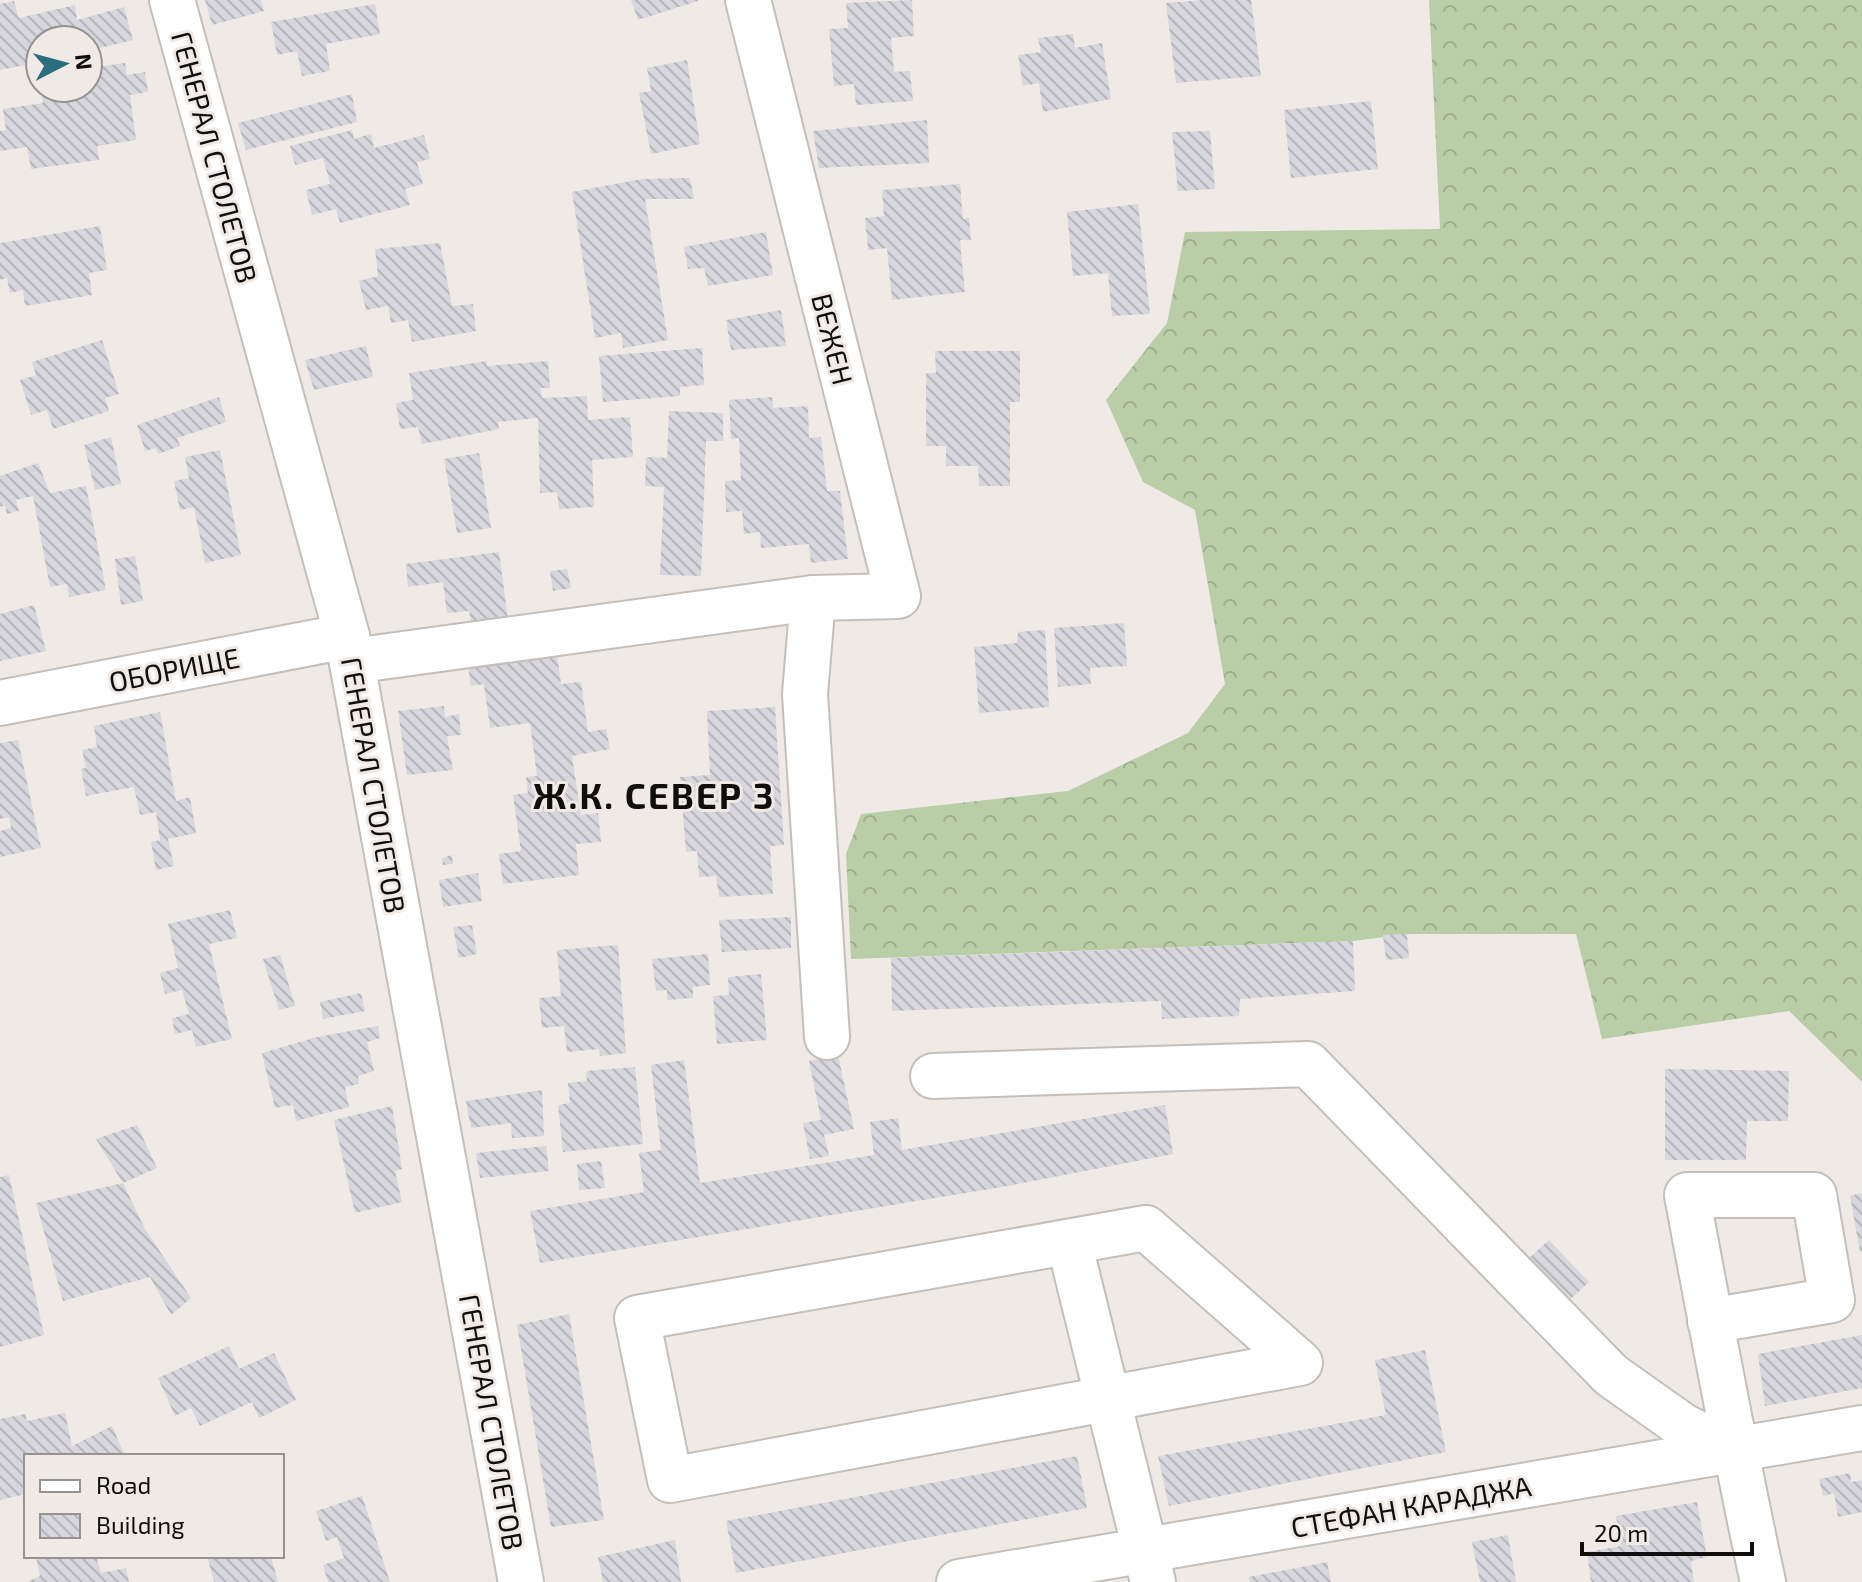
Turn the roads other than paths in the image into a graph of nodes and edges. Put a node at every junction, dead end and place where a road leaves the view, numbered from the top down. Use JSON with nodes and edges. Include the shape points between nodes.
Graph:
{"nodes":[{"id":1,"x":172,"y":0,"type":"edge"},
{"id":2,"x":748,"y":0,"type":"edge"},
{"id":3,"x":813,"y":598,"type":"junction"},
{"id":4,"x":350,"y":648,"type":"junction"},
{"id":5,"x":0,"y":703,"type":"edge"},
{"id":6,"x":827,"y":1037,"type":"dead end"},
{"id":7,"x":933,"y":1076,"type":"dead end"},
{"id":8,"x":1069,"y":1242,"type":"junction"},
{"id":9,"x":1710,"y":1321,"type":"dead end"},
{"id":10,"x":1109,"y":1401,"type":"junction"},
{"id":11,"x":1862,"y":1428,"type":"edge"},
{"id":12,"x":1735,"y":1452,"type":"junction"},
{"id":13,"x":1150,"y":1566,"type":"edge"},
{"id":14,"x":521,"y":1582,"type":"edge"},
{"id":15,"x":959,"y":1582,"type":"edge"},
{"id":16,"x":1763,"y":1582,"type":"edge"}],
"edges":[{"from":1,"to":4,"type":"street","name":"ГЕНЕРАЛ СТОЛЕТОВ"},
{"from":2,"to":3,"type":"street","name":"ВЕЖЕН","via":[[898,596]]},
{"from":3,"to":4,"type":"street","name":"ВЕЖЕН"},
{"from":3,"to":6,"type":"street","via":[[805,694]]},
{"from":4,"to":5,"type":"street","name":"ОБОРИЩЕ"},
{"from":4,"to":14,"type":"street","name":"ГЕНЕРАЛ СТОЛЕТОВ"},
{"from":7,"to":12,"type":"street","via":[[1308,1064],[1611,1375],[1683,1426]]},
{"from":8,"to":10,"type":"street"},
{"from":8,"to":10,"type":"street","via":[[1146,1228],[1300,1363]]},
{"from":8,"to":10,"type":"street","via":[[637,1318],[670,1480]]},
{"from":9,"to":12,"type":"street"},
{"from":10,"to":13,"type":"street"},
{"from":11,"to":12,"type":"street","name":"СТЕФАН КАРАДЖА"},
{"from":12,"to":13,"type":"street","name":"СТЕФАН КАРАДЖА"},
{"from":12,"to":16,"type":"street"},
{"from":13,"to":15,"type":"street","name":"СТЕФАН КАРАДЖА"}]}
